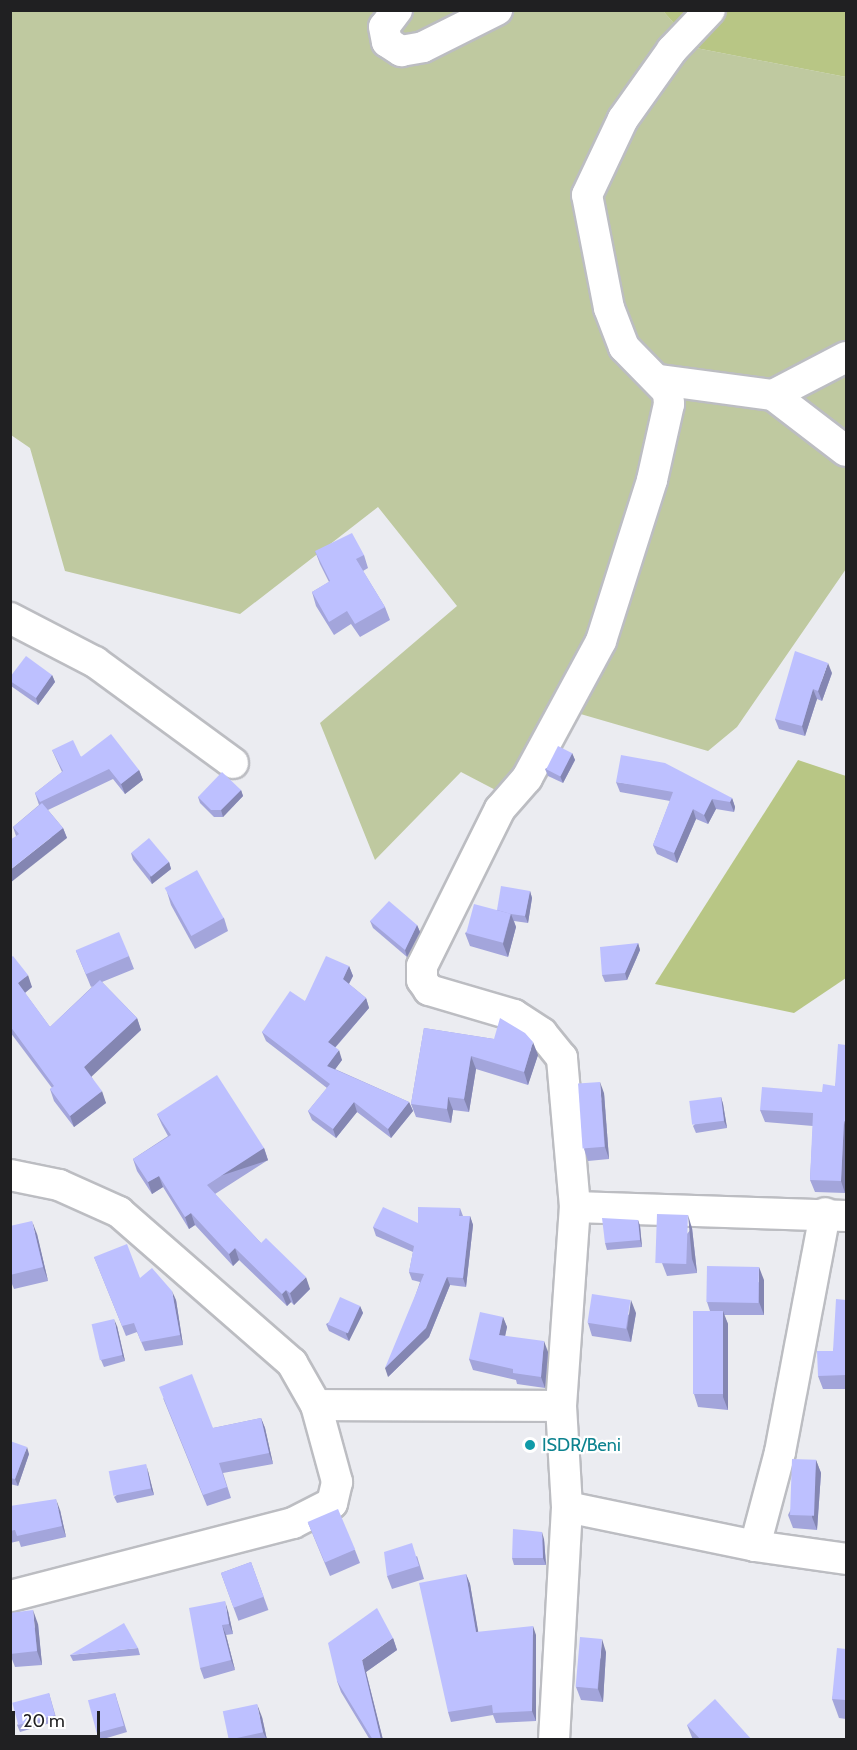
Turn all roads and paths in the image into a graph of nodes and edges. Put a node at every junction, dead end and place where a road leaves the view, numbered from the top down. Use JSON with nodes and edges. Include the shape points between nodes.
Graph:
{"nodes":[{"id":1,"x":397,"y":10,"type":"edge"},
{"id":2,"x":497,"y":10,"type":"edge"},
{"id":3,"x":710,"y":10,"type":"edge"},
{"id":4,"x":846,"y":357,"type":"edge"},
{"id":5,"x":660,"y":380,"type":"junction"},
{"id":6,"x":773,"y":396,"type":"junction"},
{"id":7,"x":846,"y":451,"type":"edge"},
{"id":8,"x":10,"y":618,"type":"edge"},
{"id":9,"x":233,"y":763,"type":"dead end"},
{"id":10,"x":10,"y":1175,"type":"edge"},
{"id":11,"x":575,"y":1207,"type":"junction"},
{"id":12,"x":836,"y":1215,"type":"edge"},
{"id":13,"x":316,"y":1405,"type":"junction"},
{"id":14,"x":561,"y":1406,"type":"junction"},
{"id":15,"x":567,"y":1507,"type":"junction"},
{"id":16,"x":755,"y":1546,"type":"junction"},
{"id":17,"x":846,"y":1559,"type":"edge"},
{"id":18,"x":10,"y":1596,"type":"edge"},
{"id":19,"x":554,"y":1740,"type":"edge"}],
"edges":[{"from":1,"to":2,"type":"street","via":[[384,27],[387,42],[400,51],[423,47]]},
{"from":3,"to":5,"type":"street","via":[[672,50],[622,119],[587,195],[616,328],[624,347]]},
{"from":4,"to":6,"type":"street"},
{"from":5,"to":6,"type":"street"},
{"from":5,"to":11,"type":"street","via":[[668,392],[665,424],[652,480],[601,642],[527,778],[500,809],[422,966],[422,980],[429,990],[514,1015],[542,1034],[562,1058]]},
{"from":6,"to":7,"type":"street"},
{"from":8,"to":9,"type":"street","via":[[95,662]]},
{"from":10,"to":13,"type":"street","via":[[59,1185],[119,1212],[292,1363]]},
{"from":11,"to":12,"type":"street"},
{"from":11,"to":14,"type":"street"},
{"from":12,"to":16,"type":"street"},
{"from":13,"to":14,"type":"street"},
{"from":13,"to":18,"type":"street","via":[[337,1482],[332,1503],[293,1523]]},
{"from":14,"to":15,"type":"street"},
{"from":15,"to":16,"type":"street"},
{"from":15,"to":19,"type":"street"},
{"from":16,"to":17,"type":"street"}]}
